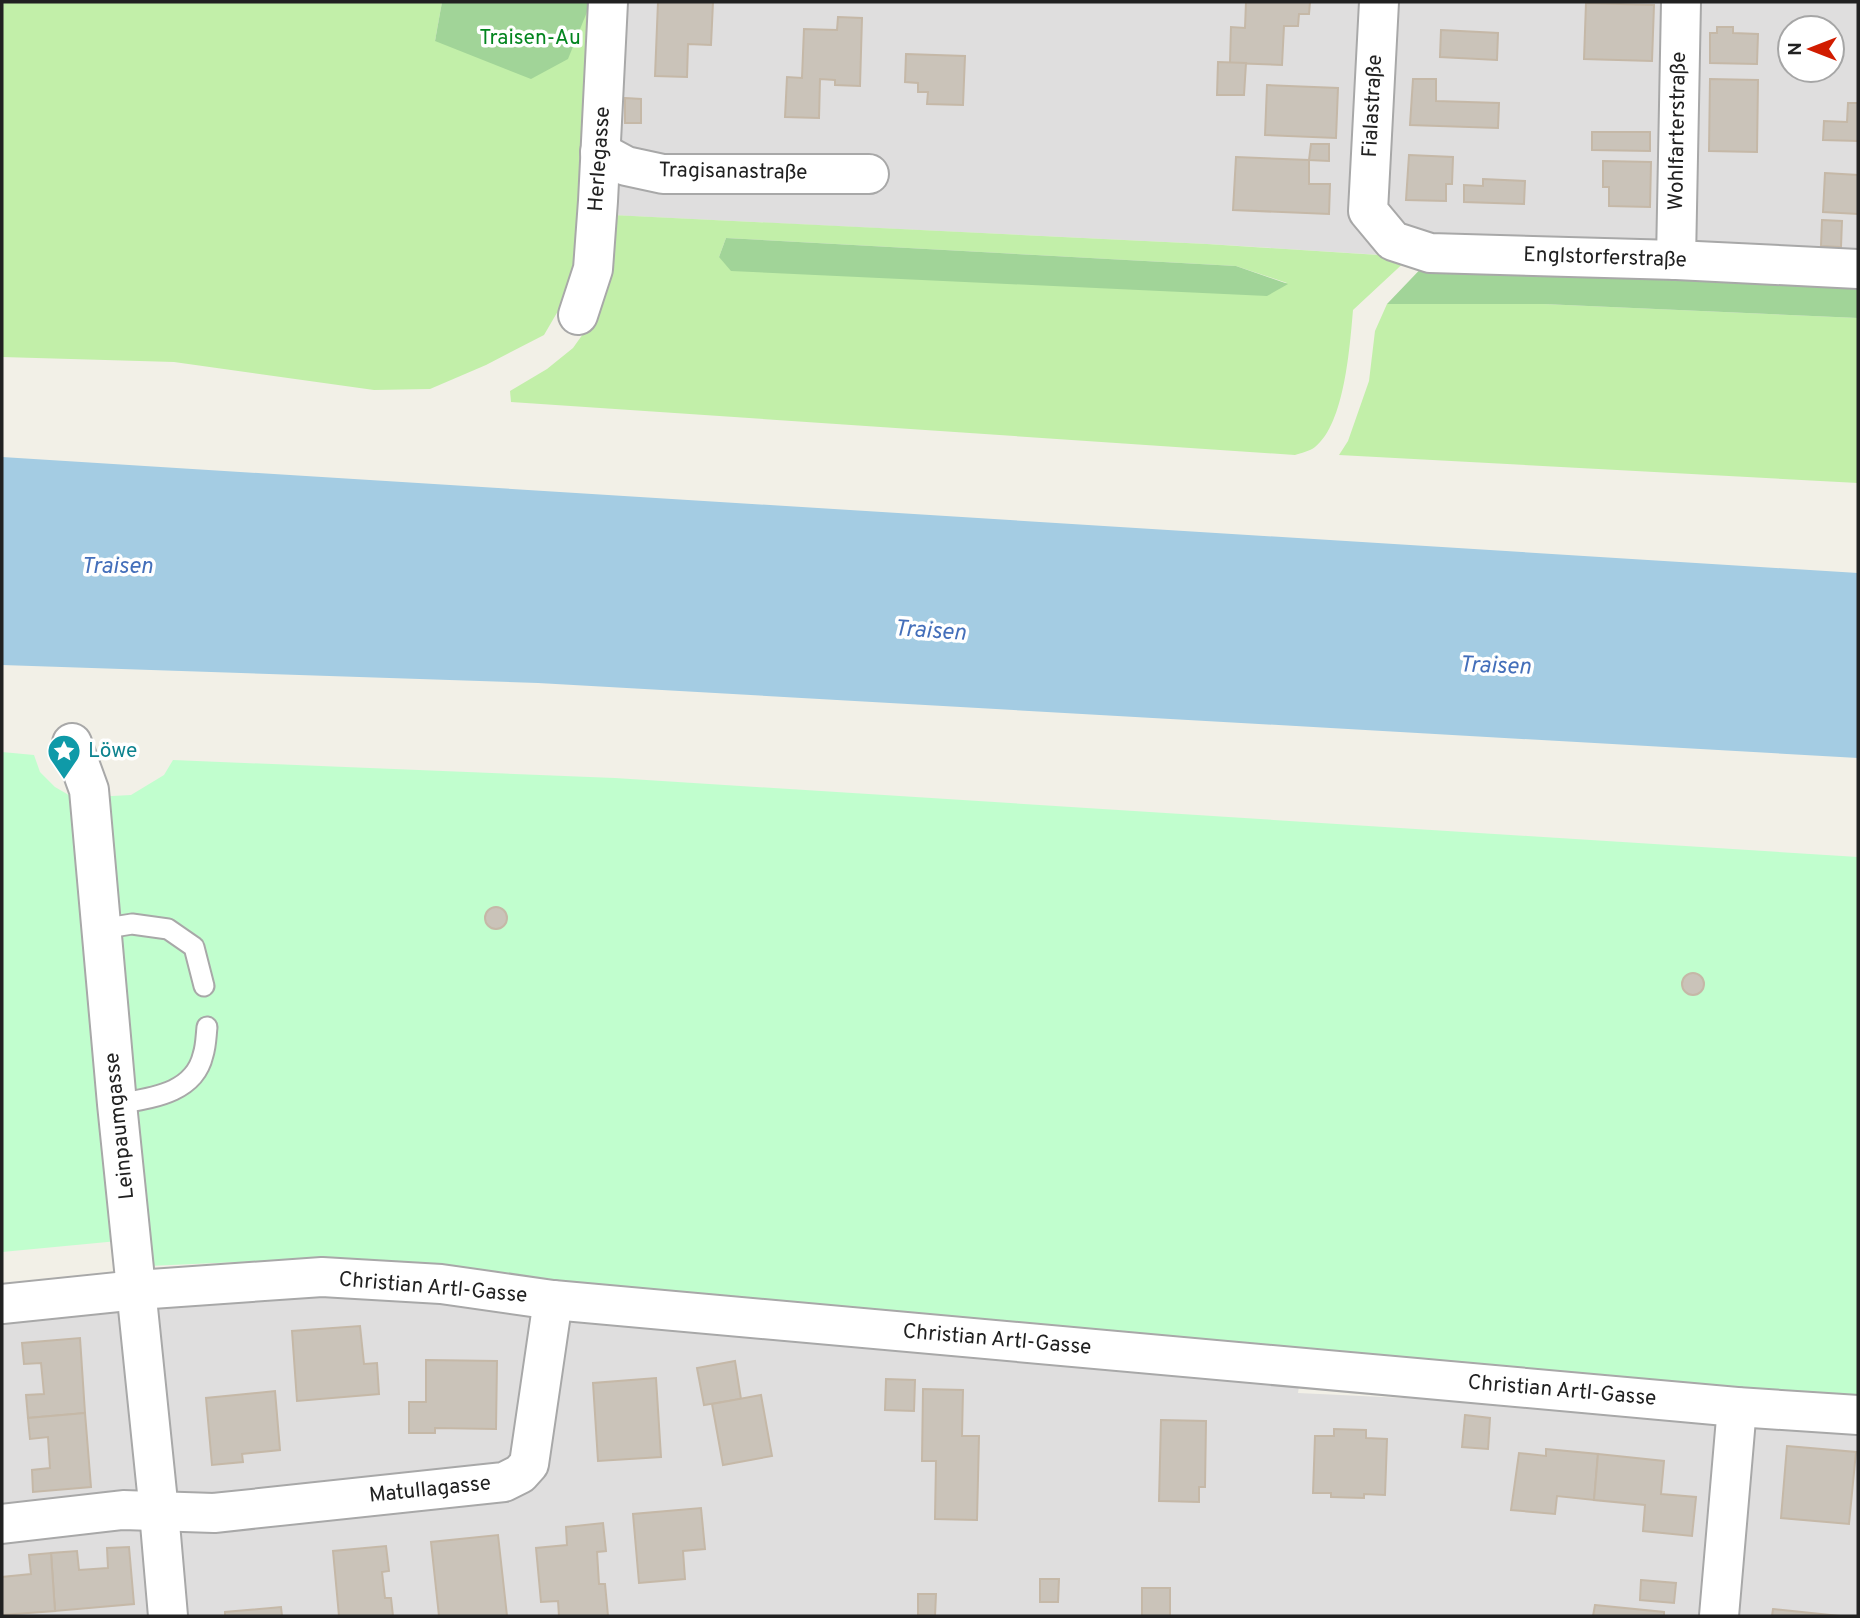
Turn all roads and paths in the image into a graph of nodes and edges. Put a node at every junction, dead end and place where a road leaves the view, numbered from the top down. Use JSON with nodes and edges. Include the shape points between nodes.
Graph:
{"nodes":[{"id":1,"x":608,"y":2,"type":"edge"},
{"id":2,"x":1379,"y":2,"type":"edge"},
{"id":3,"x":1681,"y":2,"type":"edge"},
{"id":4,"x":600,"y":152,"type":"junction"},
{"id":5,"x":869,"y":174,"type":"dead end"},
{"id":6,"x":1367,"y":211,"type":"joint"},
{"id":7,"x":1676,"y":260,"type":"junction"},
{"id":8,"x":1858,"y":269,"type":"edge"},
{"id":9,"x":579,"y":315,"type":"dead end"},
{"id":10,"x":72,"y":743,"type":"dead end"},
{"id":11,"x":101,"y":929,"type":"junction"},
{"id":12,"x":204,"y":986,"type":"dead end"},
{"id":13,"x":207,"y":1027,"type":"dead end"},
{"id":14,"x":117,"y":1104,"type":"junction"},
{"id":15,"x":137,"y":1290,"type":"junction"},
{"id":16,"x":553,"y":1300,"type":"junction"},
{"id":17,"x":2,"y":1304,"type":"edge"},
{"id":18,"x":1737,"y":1407,"type":"junction"},
{"id":19,"x":1858,"y":1415,"type":"edge"},
{"id":20,"x":159,"y":1512,"type":"junction"},
{"id":21,"x":2,"y":1524,"type":"edge"},
{"id":22,"x":168,"y":1616,"type":"edge"},
{"id":23,"x":1719,"y":1616,"type":"edge"}],
"edges":[{"from":1,"to":4,"type":"street","name":"Herlegasse"},
{"from":2,"to":6,"type":"street","name":"Fialastraße"},
{"from":3,"to":7,"type":"street","name":"Wohlfarterstraße"},
{"from":4,"to":5,"type":"street","name":"Tragisanastraße","via":[[626,166],[663,174]]},
{"from":4,"to":9,"type":"street","name":"Herlegasse","via":[[593,269]]},
{"from":6,"to":7,"type":"street","name":"Englstorferstraße","via":[[1393,241],[1430,253]]},
{"from":7,"to":8,"type":"street","name":"Englstorferstraße"},
{"from":10,"to":11,"type":"street","name":"Leinpaumgasse","via":[[89,790]]},
{"from":11,"to":12,"type":"lane","via":[[132,924],[168,929],[194,947]]},
{"from":11,"to":14,"type":"street","name":"Leinpaumgasse"},
{"from":13,"to":14,"type":"lane","via":[[203,1058],[190,1080],[169,1094]]},
{"from":14,"to":15,"type":"street","name":"Leinpaumgasse"},
{"from":15,"to":16,"type":"street","name":"Christian Artl-Gasse","via":[[322,1277],[441,1284]]},
{"from":15,"to":17,"type":"street","name":"Christian Artl-Gasse"},
{"from":15,"to":20,"type":"street","name":"Leinpaumgasse"},
{"from":16,"to":18,"type":"street","name":"Christian Artl-Gasse"},
{"from":16,"to":20,"type":"street","name":"Matullagasse","via":[[529,1464],[520,1474],[504,1482],[395,1494],[214,1513]]},
{"from":18,"to":19,"type":"street","name":"Christian Artl-Gasse"},
{"from":18,"to":23,"type":"street"},
{"from":20,"to":21,"type":"street","via":[[122,1510]]},
{"from":20,"to":22,"type":"street","name":"Leinpaumgasse"}]}
